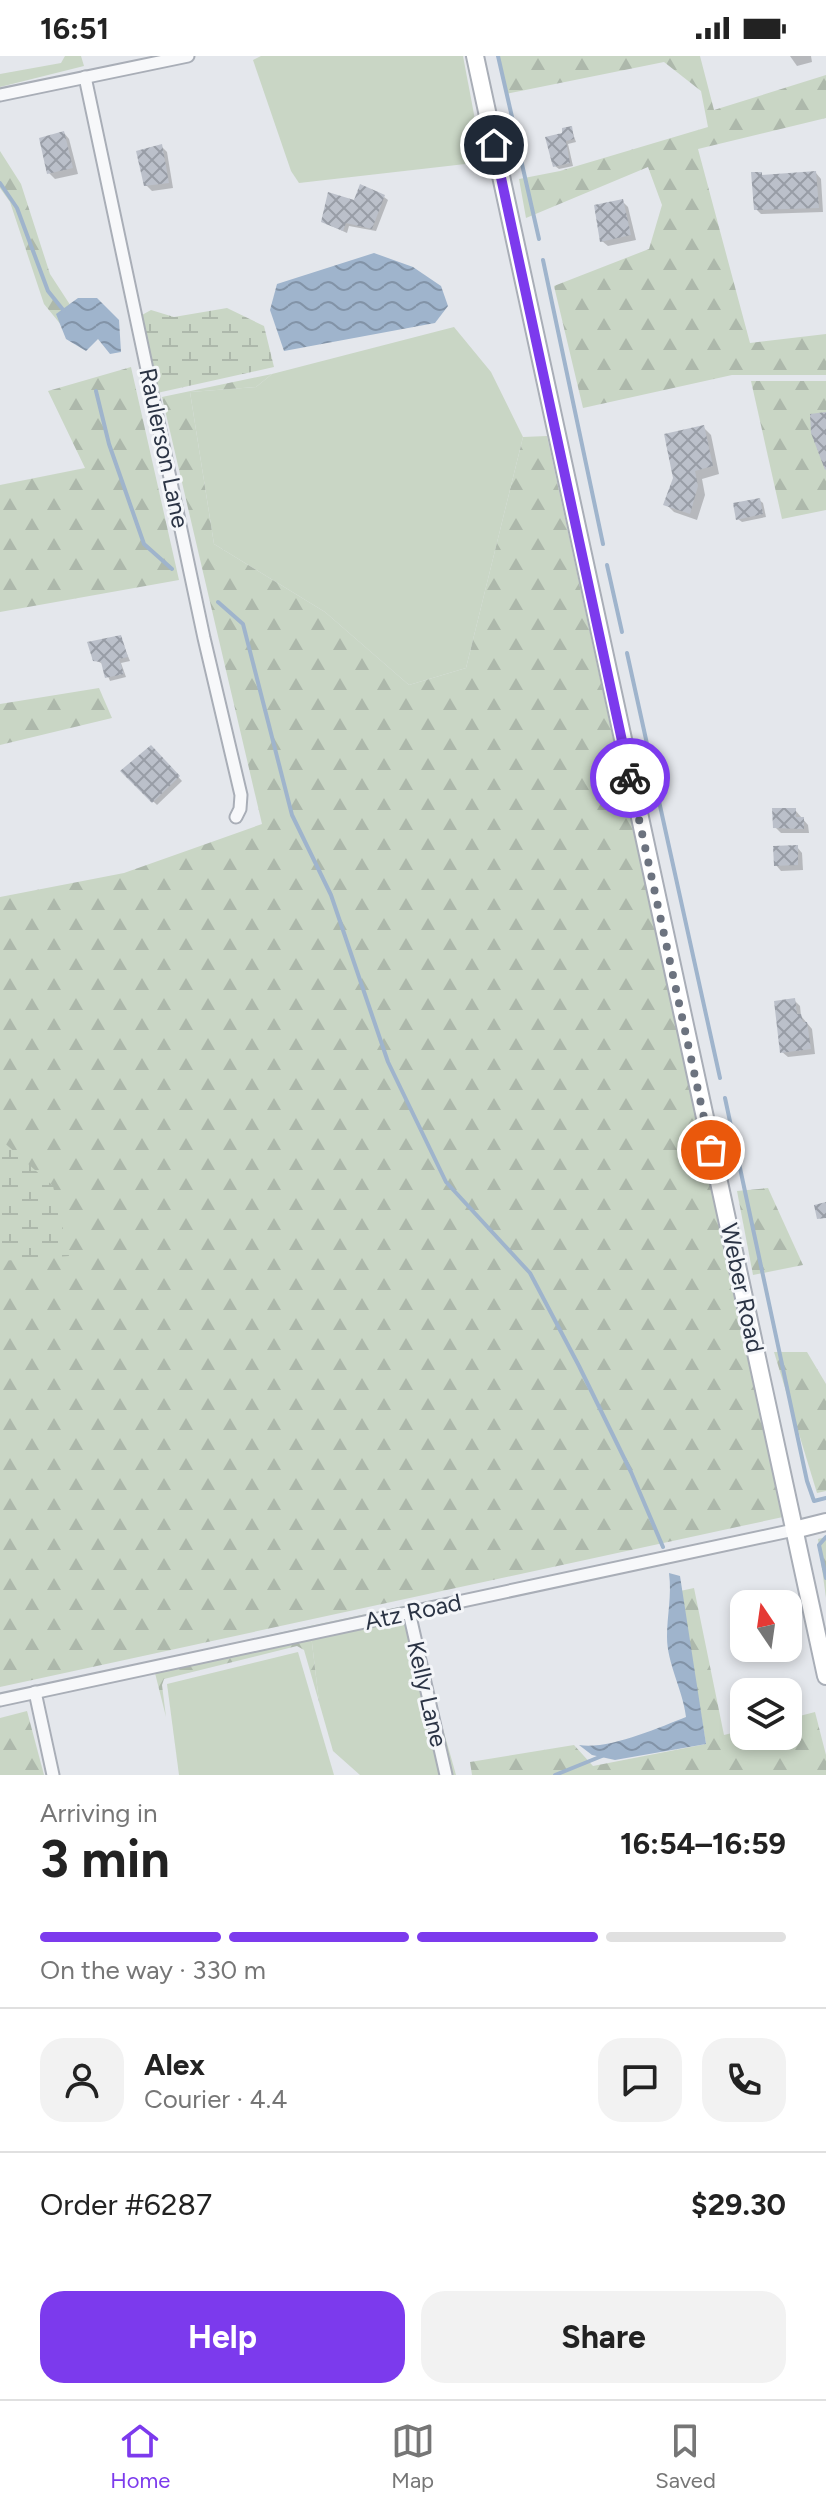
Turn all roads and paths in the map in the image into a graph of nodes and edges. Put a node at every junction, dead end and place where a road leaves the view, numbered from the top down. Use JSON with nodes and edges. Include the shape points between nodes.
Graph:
{"nodes":[{"id":1,"x":188,"y":56,"type":"edge"},
{"id":2,"x":475,"y":56,"type":"edge"},
{"id":3,"x":85,"y":77,"type":"junction"},
{"id":4,"x":0,"y":95,"type":"edge"},
{"id":5,"x":236,"y":817,"type":"dead end"},
{"id":6,"x":826,"y":1522,"type":"edge"},
{"id":7,"x":794,"y":1530,"type":"junction"},
{"id":8,"x":409,"y":1612,"type":"junction"},
{"id":9,"x":826,"y":1676,"type":"edge"},
{"id":10,"x":35,"y":1692,"type":"junction"},
{"id":11,"x":0,"y":1700,"type":"edge"},
{"id":12,"x":53,"y":1775,"type":"edge"},
{"id":13,"x":446,"y":1775,"type":"edge"}],
"edges":[{"from":1,"to":3,"type":"street"},
{"from":2,"to":7,"type":"street","name":"Weber Road"},
{"from":3,"to":4,"type":"street"},
{"from":3,"to":5,"type":"street","name":"Raulerson Lane","via":[[241,795]]},
{"from":6,"to":7,"type":"street","name":"Atz Road"},
{"from":7,"to":8,"type":"street","name":"Atz Road"},
{"from":7,"to":9,"type":"street","name":"Weber Road"},
{"from":8,"to":10,"type":"street","name":"Atz Road"},
{"from":8,"to":13,"type":"street","name":"Kelly Lane"},
{"from":10,"to":11,"type":"street","name":"Atz Road"},
{"from":10,"to":12,"type":"street"}]}
